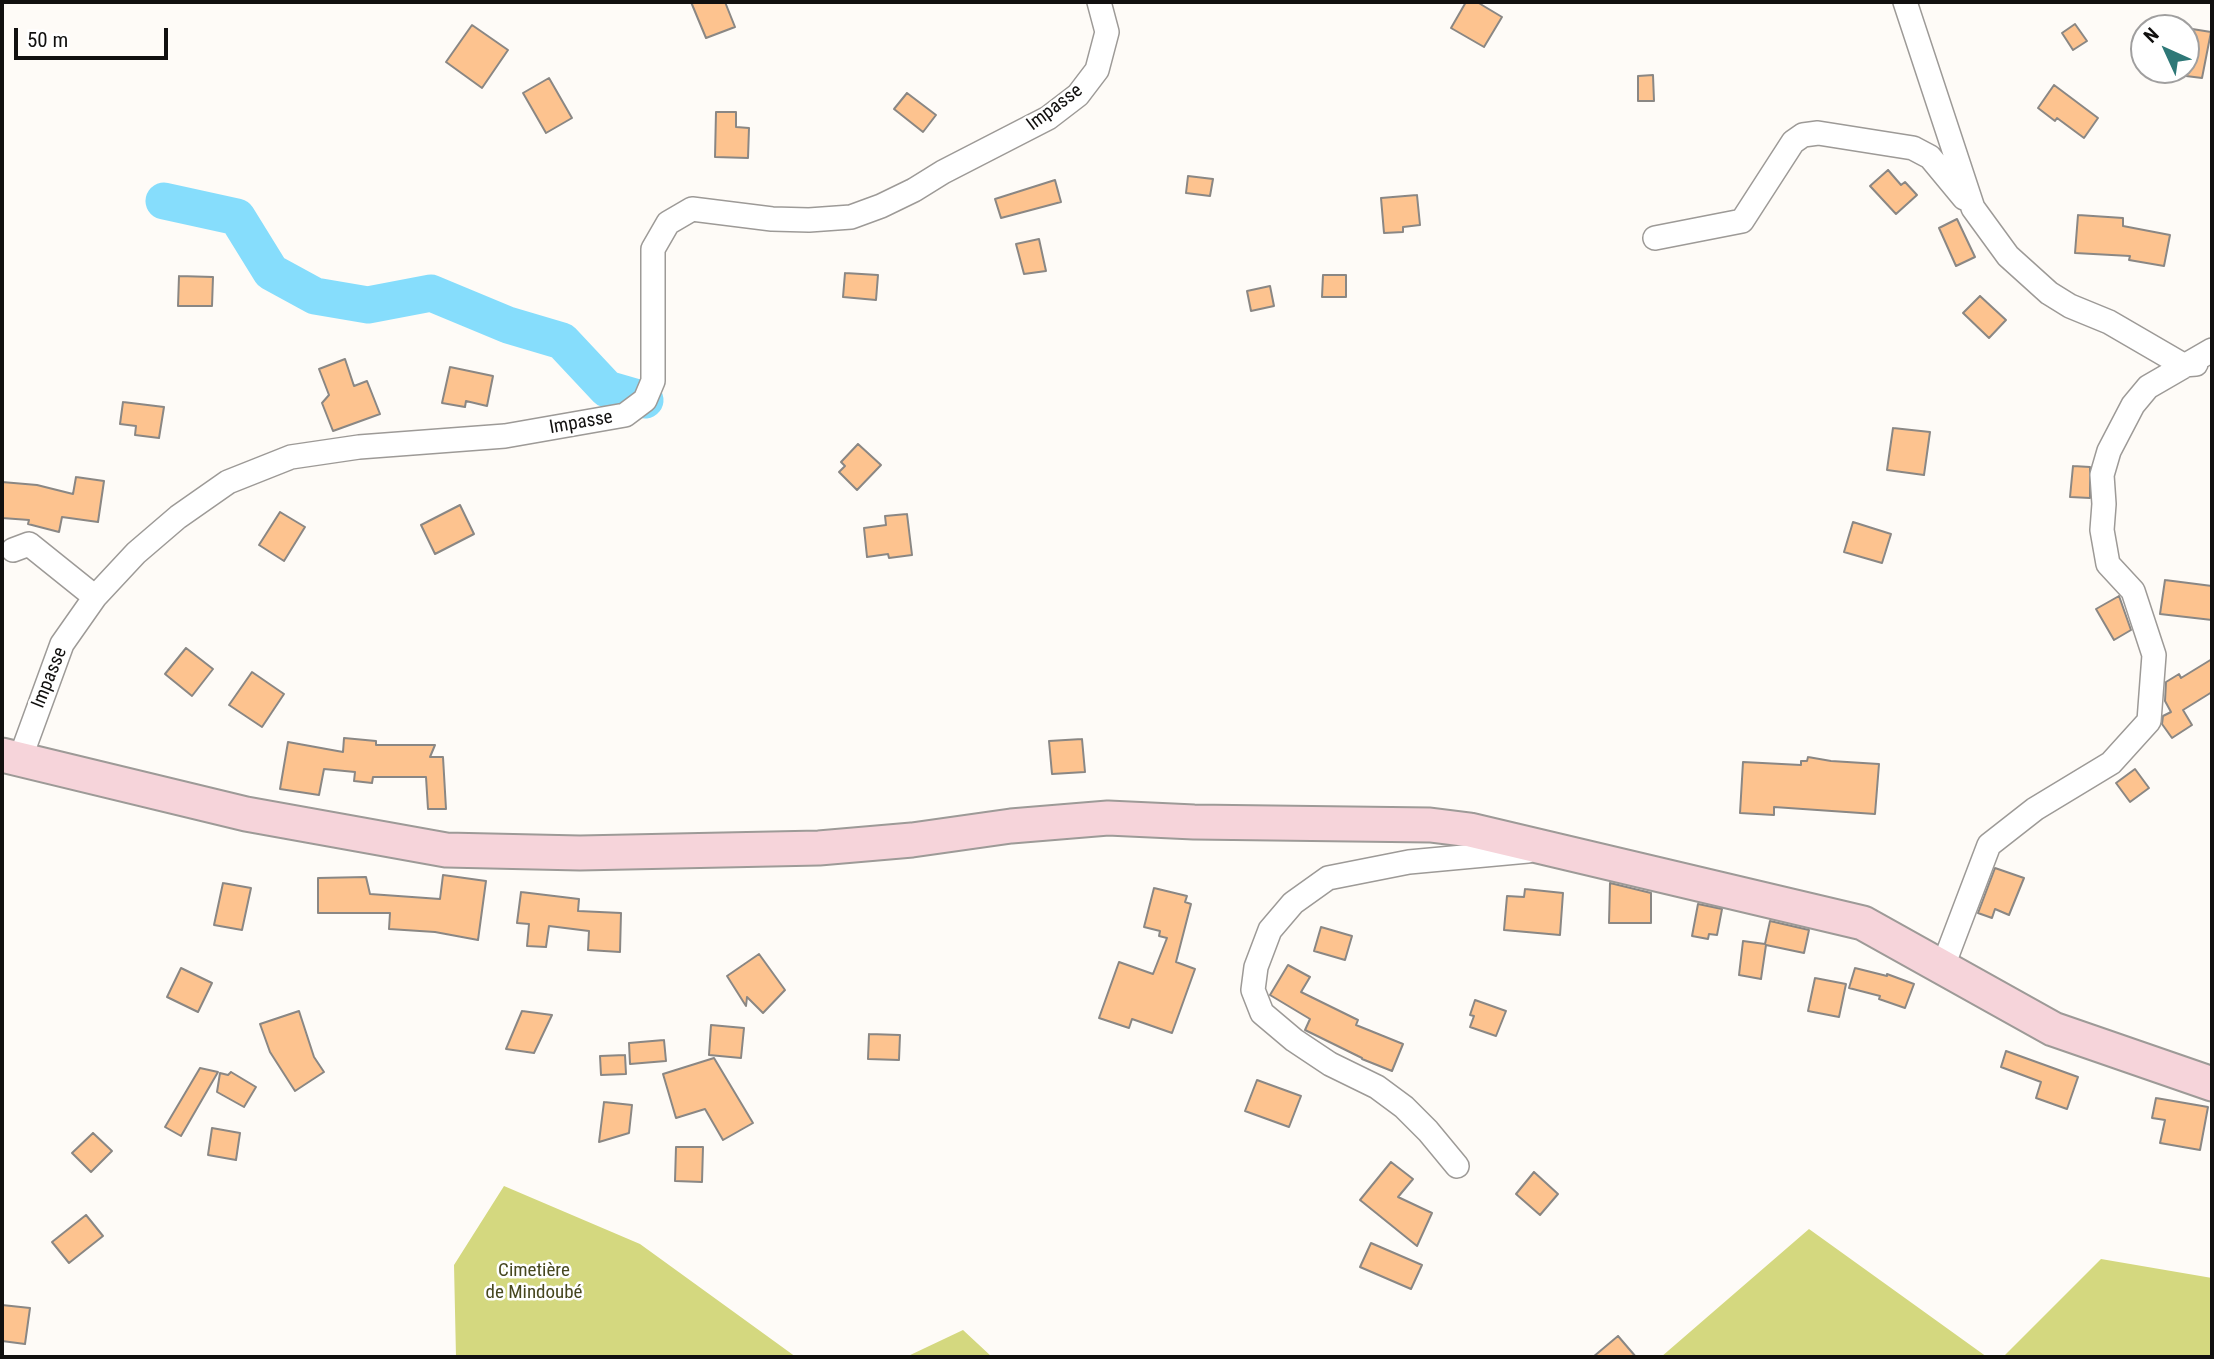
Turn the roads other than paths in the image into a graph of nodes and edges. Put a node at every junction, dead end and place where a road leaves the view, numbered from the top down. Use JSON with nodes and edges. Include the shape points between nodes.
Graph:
{"nodes":[{"id":1,"x":1099,"y":2,"type":"edge"},
{"id":2,"x":1905,"y":2,"type":"edge"},
{"id":3,"x":1973,"y":208,"type":"junction"},
{"id":4,"x":1655,"y":238,"type":"dead end"},
{"id":5,"x":2212,"y":349,"type":"edge"},
{"id":6,"x":2212,"y":363,"type":"edge"},
{"id":7,"x":2183,"y":365,"type":"junction"},
{"id":8,"x":13,"y":550,"type":"dead end"},
{"id":9,"x":95,"y":597,"type":"junction"},
{"id":10,"x":11,"y":757,"type":"edge"},
{"id":11,"x":1549,"y":848,"type":"junction"},
{"id":12,"x":1942,"y":966,"type":"junction"},
{"id":13,"x":2212,"y":1084,"type":"edge"},
{"id":14,"x":1457,"y":1166,"type":"dead end"}],
"edges":[{"from":1,"to":9,"type":"street","name":"Impasse","via":[[1107,32],[1097,70],[1078,95],[1036,125],[914,190],[850,217],[772,219],[692,209],[668,223],[653,248],[653,381],[645,400],[625,415],[505,436],[290,457],[228,482],[178,517]]},
{"from":2,"to":3,"type":"street"},
{"from":3,"to":4,"type":"street","via":[[1930,157],[1913,148],[1818,133],[1793,142],[1742,221]]},
{"from":3,"to":7,"type":"street","via":[[2008,257],[2049,293],[2109,321]]},
{"from":5,"to":7,"type":"street"},
{"from":6,"to":7,"type":"street"},
{"from":7,"to":12,"type":"street","via":[[2148,387],[2133,405],[2102,475],[2102,530],[2108,564],[2133,591],[2154,655],[2149,721],[2112,763],[2035,808],[1989,845]]},
{"from":8,"to":9,"type":"street","via":[[29,544]]},
{"from":9,"to":10,"type":"street","name":"Impasse","via":[[62,644]]},
{"from":10,"to":11,"type":"street","via":[[246,814],[446,850],[580,853],[819,848],[1108,818],[1430,825]]},
{"from":11,"to":12,"type":"street","via":[[1863,923]]},
{"from":11,"to":14,"type":"street","via":[[1409,862],[1328,877],[1293,903],[1270,930],[1256,967],[1253,990],[1262,1013],[1330,1064],[1377,1087],[1404,1107]]},
{"from":12,"to":13,"type":"street","via":[[2053,1029]]}]}
